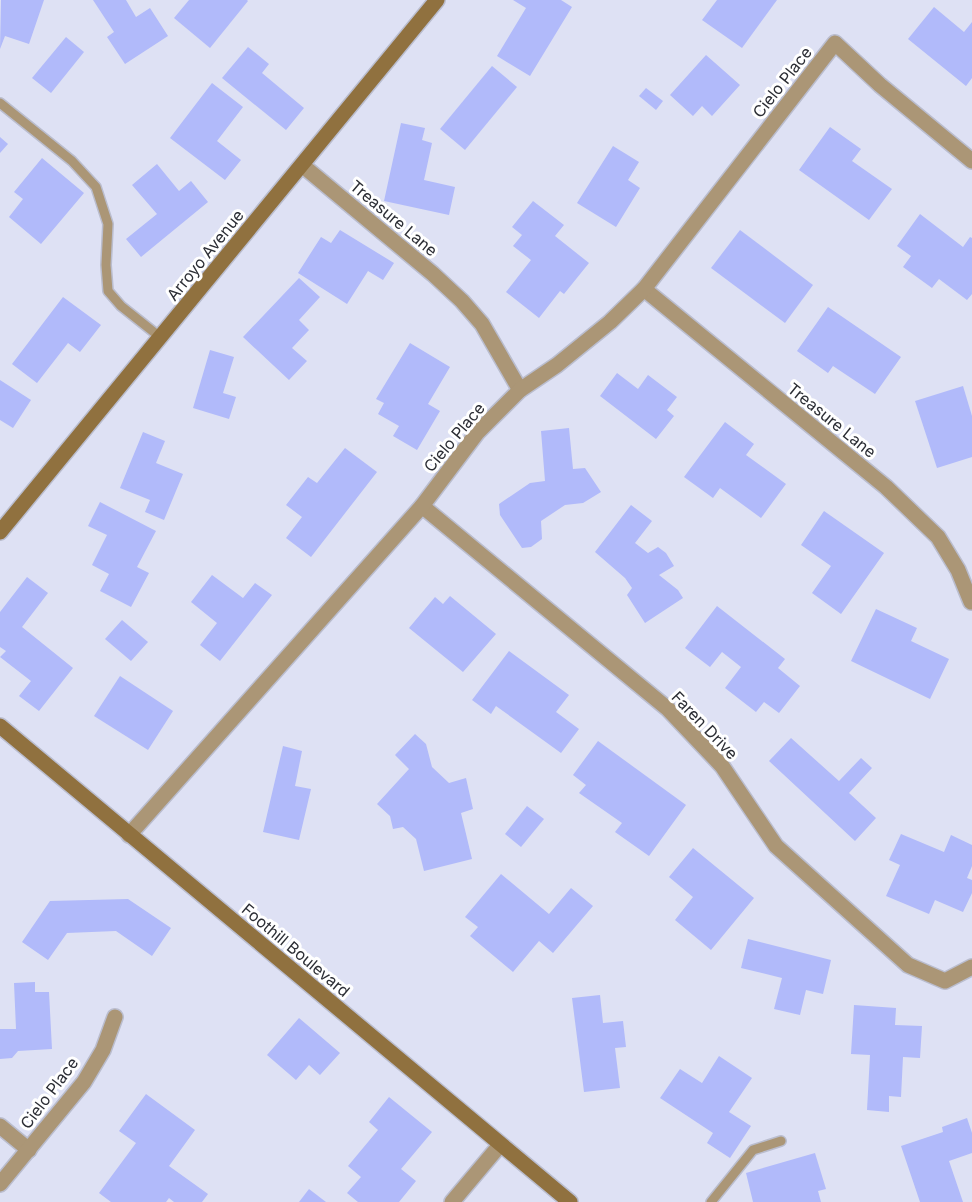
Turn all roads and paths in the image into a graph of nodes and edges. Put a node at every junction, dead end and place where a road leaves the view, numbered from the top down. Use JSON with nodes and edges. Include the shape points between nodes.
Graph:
{"nodes":[{"id":1,"x":437,"y":0,"type":"edge"},
{"id":2,"x":0,"y":103,"type":"edge"},
{"id":3,"x":972,"y":161,"type":"edge"},
{"id":4,"x":302,"y":165,"type":"junction"},
{"id":5,"x":644,"y":289,"type":"junction"},
{"id":6,"x":160,"y":338,"type":"junction"},
{"id":7,"x":520,"y":390,"type":"junction"},
{"id":8,"x":422,"y":506,"type":"junction"},
{"id":9,"x":0,"y":532,"type":"edge"},
{"id":10,"x":971,"y":602,"type":"edge"},
{"id":11,"x":0,"y":726,"type":"edge"},
{"id":12,"x":129,"y":835,"type":"junction"},
{"id":13,"x":972,"y":967,"type":"edge"},
{"id":14,"x":115,"y":1017,"type":"dead end"},
{"id":15,"x":0,"y":1125,"type":"edge"},
{"id":16,"x":781,"y":1141,"type":"dead end"},
{"id":17,"x":500,"y":1145,"type":"junction"},
{"id":18,"x":29,"y":1150,"type":"junction"},
{"id":19,"x":0,"y":1184,"type":"edge"},
{"id":20,"x":452,"y":1202,"type":"edge"},
{"id":21,"x":570,"y":1202,"type":"edge"},
{"id":22,"x":711,"y":1202,"type":"edge"}],
"edges":[{"from":1,"to":4,"type":"street","name":"Arroyo Avenue"},
{"from":2,"to":6,"type":"lane","via":[[72,161],[96,187],[108,224],[108,291]]},
{"from":3,"to":5,"type":"street","name":"Cielo Place","via":[[835,43]]},
{"from":4,"to":6,"type":"street","name":"Arroyo Avenue"},
{"from":4,"to":7,"type":"street","name":"Treasure Lane","via":[[462,301],[482,324]]},
{"from":5,"to":7,"type":"street","name":"Cielo Place","via":[[610,322]]},
{"from":5,"to":10,"type":"street","name":"Treasure Lane","via":[[886,487],[938,537]]},
{"from":6,"to":9,"type":"street","name":"Arroyo Avenue"},
{"from":7,"to":8,"type":"street","name":"Cielo Place","via":[[477,433]]},
{"from":8,"to":12,"type":"street","name":"Cielo Place"},
{"from":8,"to":13,"type":"street","name":"Faren Drive","via":[[668,709],[722,766],[776,846],[908,965],[945,981]]},
{"from":11,"to":12,"type":"street","name":"Foothill Boulevard"},
{"from":12,"to":17,"type":"street","name":"Foothill Boulevard"},
{"from":14,"to":18,"type":"street","name":"Cielo Place","via":[[103,1050],[84,1082]]},
{"from":15,"to":18,"type":"street"},
{"from":16,"to":22,"type":"lane","via":[[753,1150]]},
{"from":17,"to":20,"type":"street"},
{"from":17,"to":21,"type":"street","name":"Foothill Boulevard"},
{"from":18,"to":19,"type":"street","name":"Cielo Place"}]}
